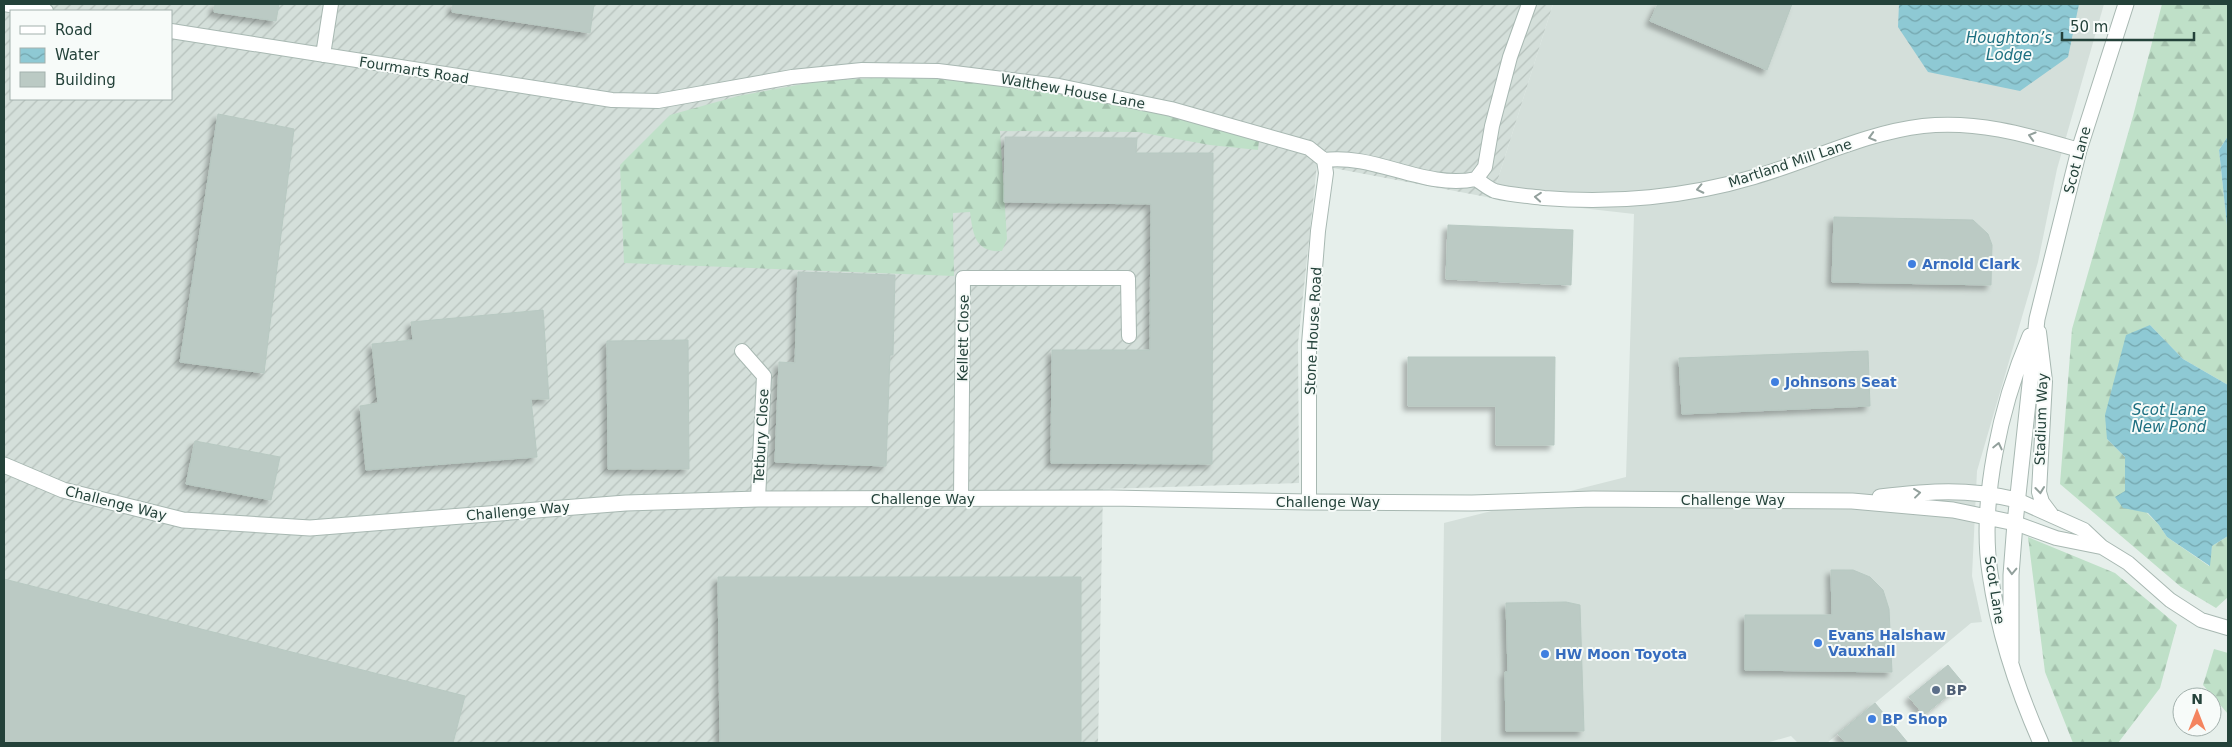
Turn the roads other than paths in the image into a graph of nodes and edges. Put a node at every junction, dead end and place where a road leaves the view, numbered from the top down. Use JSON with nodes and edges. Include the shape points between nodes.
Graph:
{"nodes":[{"id":1,"x":4,"y":4,"type":"edge"},
{"id":2,"x":331,"y":4,"type":"edge"},
{"id":3,"x":1529,"y":4,"type":"edge"},
{"id":4,"x":2126,"y":4,"type":"edge"},
{"id":5,"x":40,"y":10,"type":"edge"},
{"id":6,"x":172,"y":31,"type":"edge"},
{"id":7,"x":323,"y":55,"type":"junction"},
{"id":8,"x":658,"y":101,"type":"joint"},
{"id":9,"x":2079,"y":150,"type":"junction"},
{"id":10,"x":1324,"y":160,"type":"junction"},
{"id":11,"x":1476,"y":179,"type":"junction"},
{"id":12,"x":2037,"y":319,"type":"junction"},
{"id":13,"x":1129,"y":336,"type":"dead end"},
{"id":14,"x":742,"y":351,"type":"dead end"},
{"id":15,"x":4,"y":465,"type":"edge"},
{"id":16,"x":1989,"y":494,"type":"junction"},
{"id":17,"x":758,"y":499,"type":"junction"},
{"id":18,"x":961,"y":499,"type":"junction"},
{"id":19,"x":2017,"y":500,"type":"junction"},
{"id":20,"x":1852,"y":501,"type":"junction"},
{"id":21,"x":1309,"y":502,"type":"junction"},
{"id":22,"x":2052,"y":515,"type":"junction"},
{"id":23,"x":1988,"y":518,"type":"junction"},
{"id":24,"x":2015,"y":523,"type":"junction"},
{"id":25,"x":2102,"y":547,"type":"junction"},
{"id":26,"x":2228,"y":628,"type":"edge"},
{"id":27,"x":2012,"y":661,"type":"junction"},
{"id":28,"x":2041,"y":743,"type":"edge"}],
"edges":[{"from":1,"to":5,"type":"street"},
{"from":2,"to":7,"type":"street"},
{"from":3,"to":11,"type":"street","via":[[1510,57],[1485,167]]},
{"from":4,"to":9,"type":"street","name":"Scot Lane"},
{"from":6,"to":7,"type":"street","name":"Fourmarts Road"},
{"from":7,"to":8,"type":"street","name":"Fourmarts Road","via":[[612,100]]},
{"from":8,"to":10,"type":"street","name":"Walthew House Lane","via":[[792,77],[862,70],[938,70],[1059,86],[1171,109],[1309,148]]},
{"from":9,"to":11,"type":"street","name":"Martland Mill Lane","one_way":true,"via":[[1992,127],[1964,124],[1889,132],[1752,178],[1681,194],[1569,200],[1494,190]]},
{"from":9,"to":12,"type":"street","name":"Scot Lane"},
{"from":10,"to":11,"type":"street","via":[[1356,160],[1459,183]]},
{"from":10,"to":21,"type":"street","name":"Stone House Road","via":[[1326,173],[1309,344]]},
{"from":16,"to":12,"type":"street","name":"Scot Lane","one_way":true,"via":[[2015,372]]},
{"from":12,"to":19,"type":"street","name":"Scot Lane"},
{"from":12,"to":22,"type":"street","name":"Stadium Way","one_way":true,"via":[[2045,381],[2039,492]]},
{"from":13,"to":18,"type":"street","name":"Kellett Close","via":[[1128,278],[963,278]]},
{"from":14,"to":17,"type":"street","name":"Tetbury Close","via":[[764,376]]},
{"from":15,"to":17,"type":"street","name":"Challenge Way","via":[[62,490],[183,520],[310,528],[626,503]]},
{"from":16,"to":19,"type":"street"},
{"from":20,"to":16,"type":"street","name":"Challenge Way","one_way":true,"via":[[1932,491]]},
{"from":16,"to":23,"type":"street","name":"Scot Lane"},
{"from":17,"to":18,"type":"street","name":"Challenge Way"},
{"from":18,"to":21,"type":"street","name":"Challenge Way"},
{"from":19,"to":22,"type":"street"},
{"from":19,"to":24,"type":"street","name":"Scot Lane"},
{"from":20,"to":21,"type":"street","name":"Challenge Way"},
{"from":20,"to":23,"type":"street","name":"Challenge Way","via":[[1953,510]]},
{"from":22,"to":25,"type":"street","via":[[2084,530]]},
{"from":23,"to":24,"type":"street"},
{"from":23,"to":27,"type":"street","name":"Scot Lane","via":[[1990,572],[2003,642]]},
{"from":24,"to":25,"type":"street","via":[[2056,538]]},
{"from":24,"to":27,"type":"street","name":"Scot Lane","one_way":true},
{"from":25,"to":26,"type":"street","via":[[2128,563],[2170,600],[2201,620]]},
{"from":27,"to":28,"type":"street","name":"Scot Lane"}]}
